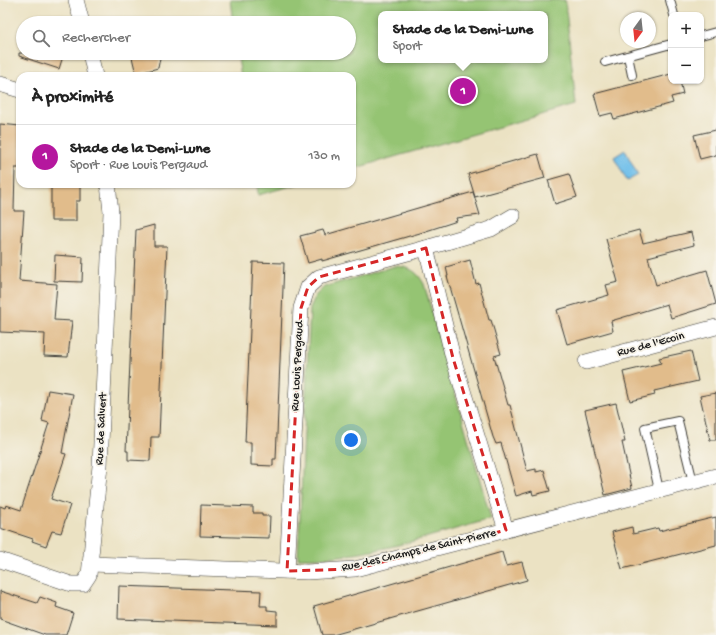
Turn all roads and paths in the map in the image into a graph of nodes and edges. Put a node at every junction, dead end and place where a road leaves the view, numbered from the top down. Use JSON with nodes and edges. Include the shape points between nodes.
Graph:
{"nodes":[{"id":1,"x":76,"y":0,"type":"edge"},
{"id":2,"x":670,"y":0,"type":"edge"},
{"id":3,"x":673,"y":12,"type":"edge"},
{"id":4,"x":80,"y":16,"type":"edge"},
{"id":5,"x":716,"y":32,"type":"edge"},
{"id":6,"x":704,"y":35,"type":"edge"},
{"id":7,"x":668,"y":45,"type":"edge"},
{"id":8,"x":628,"y":56,"type":"junction"},
{"id":9,"x":92,"y":60,"type":"edge"},
{"id":10,"x":606,"y":62,"type":"dead end"},
{"id":11,"x":94,"y":72,"type":"edge"},
{"id":12,"x":632,"y":75,"type":"dead end"},
{"id":13,"x":0,"y":84,"type":"edge"},
{"id":14,"x":16,"y":89,"type":"edge"},
{"id":15,"x":108,"y":188,"type":"edge"},
{"id":16,"x":513,"y":216,"type":"dead end"},
{"id":17,"x":426,"y":248,"type":"junction"},
{"id":18,"x":716,"y":327,"type":"edge"},
{"id":19,"x":586,"y":362,"type":"dead end"},
{"id":20,"x":716,"y":476,"type":"edge"},
{"id":21,"x":693,"y":482,"type":"junction"},
{"id":22,"x":659,"y":490,"type":"junction"},
{"id":23,"x":506,"y":530,"type":"junction"},
{"id":24,"x":0,"y":560,"type":"edge"},
{"id":25,"x":91,"y":564,"type":"junction"},
{"id":26,"x":287,"y":571,"type":"junction"}],
"edges":[{"from":1,"to":4,"type":"street"},
{"from":2,"to":3,"type":"lane"},
{"from":5,"to":6,"type":"lane"},
{"from":7,"to":8,"type":"lane"},
{"from":8,"to":10,"type":"lane"},
{"from":8,"to":12,"type":"lane"},
{"from":9,"to":11,"type":"street"},
{"from":13,"to":14,"type":"street"},
{"from":15,"to":25,"type":"street","name":"Rue de Salvert","via":[[110,212],[104,381],[100,466]]},
{"from":16,"to":17,"type":"street","name":"Rue Louis Pergaud","via":[[491,229]]},
{"from":17,"to":23,"type":"street","via":[[454,358]]},
{"from":17,"to":26,"type":"street","name":"Rue Louis Pergaud","via":[[319,277],[308,288],[301,308]]},
{"from":18,"to":19,"type":"street","name":"Rue de l'Ecoin"},
{"from":20,"to":21,"type":"street","name":"Rue des Champs de Saint-Pierre"},
{"from":21,"to":22,"type":"street","name":"Rue des Champs de Saint-Pierre"},
{"from":21,"to":22,"type":"lane","via":[[678,421],[645,428]]},
{"from":22,"to":23,"type":"street","name":"Rue des Champs de Saint-Pierre"},
{"from":23,"to":26,"type":"street","name":"Rue des Champs de Saint-Pierre","via":[[355,569],[331,572]]},
{"from":24,"to":25,"type":"street","name":"Rue de Salvert","via":[[78,585],[87,580]]},
{"from":25,"to":26,"type":"street","name":"Rue des Champs de Saint-Pierre"}]}
